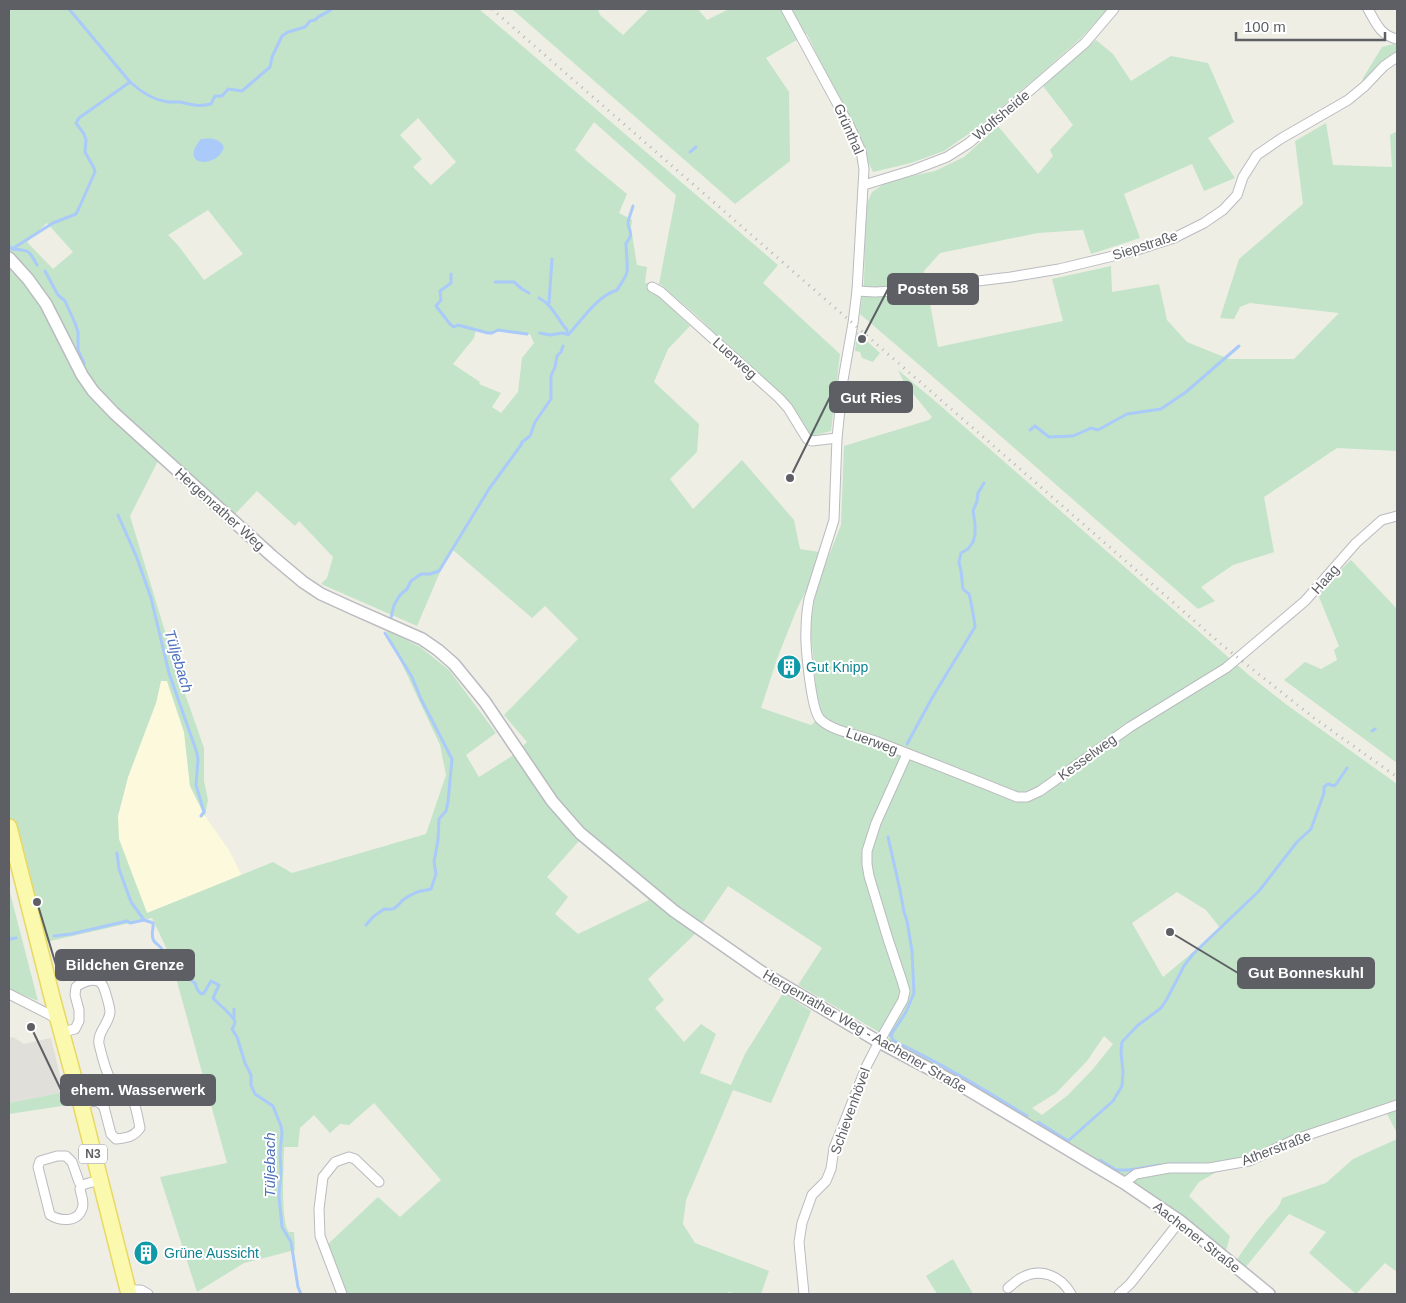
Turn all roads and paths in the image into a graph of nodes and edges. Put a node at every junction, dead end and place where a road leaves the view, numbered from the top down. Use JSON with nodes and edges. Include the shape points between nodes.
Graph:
{"nodes":[{"id":1,"x":786,"y":9,"type":"edge"},
{"id":2,"x":1114,"y":9,"type":"edge"},
{"id":3,"x":1368,"y":9,"type":"edge"},
{"id":4,"x":1397,"y":39,"type":"edge"},
{"id":5,"x":1397,"y":57,"type":"edge"},
{"id":6,"x":864,"y":185,"type":"junction"},
{"id":7,"x":9,"y":258,"type":"edge"},
{"id":8,"x":652,"y":287,"type":"dead end"},
{"id":9,"x":857,"y":291,"type":"junction"},
{"id":10,"x":837,"y":438,"type":"junction"},
{"id":11,"x":1397,"y":516,"type":"edge"},
{"id":12,"x":1252,"y":645,"type":"joint"},
{"id":13,"x":485,"y":702,"type":"joint"},
{"id":14,"x":907,"y":754,"type":"junction"},
{"id":15,"x":9,"y":827,"type":"edge"},
{"id":16,"x":9,"y":994,"type":"edge"},
{"id":17,"x":60,"y":1025,"type":"junction"},
{"id":18,"x":879,"y":1042,"type":"junction"},
{"id":19,"x":82,"y":1104,"type":"junction"},
{"id":20,"x":1397,"y":1105,"type":"edge"},
{"id":21,"x":99,"y":1180,"type":"junction"},
{"id":22,"x":379,"y":1182,"type":"dead end"},
{"id":23,"x":1124,"y":1183,"type":"junction"},
{"id":24,"x":82,"y":1184,"type":"junction"},
{"id":25,"x":1180,"y":1221,"type":"junction"},
{"id":26,"x":1008,"y":1288,"type":"dead end"},
{"id":27,"x":128,"y":1292,"type":"edge"},
{"id":28,"x":148,"y":1294,"type":"edge"},
{"id":29,"x":342,"y":1294,"type":"edge"},
{"id":30,"x":804,"y":1294,"type":"edge"},
{"id":31,"x":1071,"y":1294,"type":"edge"},
{"id":32,"x":1119,"y":1294,"type":"edge"},
{"id":33,"x":1269,"y":1294,"type":"edge"}],
"edges":[{"from":1,"to":6,"type":"street","name":"Grünthal","via":[[854,135],[861,151]]},
{"from":2,"to":6,"type":"street","name":"Wolfsheide","via":[[1085,43],[968,142],[946,157]]},
{"from":3,"to":4,"type":"street","via":[[1386,35]]},
{"from":5,"to":9,"type":"street","name":"Siepstraße","via":[[1348,100],[1257,155],[1243,177],[1237,195],[1223,210],[1174,238],[1134,251],[1021,276],[895,291]]},
{"from":6,"to":9,"type":"street","name":"Grünthal"},
{"from":7,"to":13,"type":"street","name":"Hergenrather Weg","via":[[46,304],[82,375],[114,413],[304,582],[321,594],[422,639],[454,664]]},
{"from":8,"to":10,"type":"street","name":"Luerweg","via":[[779,398],[807,439]]},
{"from":9,"to":10,"type":"street","name":"Luerweg"},
{"from":10,"to":14,"type":"street","name":"Luerweg","via":[[834,520],[806,613],[812,700],[818,717],[830,728]]},
{"from":11,"to":12,"type":"street","name":"Haag","via":[[1382,520],[1356,543],[1305,601]]},
{"from":12,"to":14,"type":"street","name":"Kesselweg","via":[[1226,668],[1130,727],[1027,797],[1017,797]]},
{"from":13,"to":18,"type":"street","name":"Hergenrather Weg - Aachener Straße","via":[[552,801],[580,833],[674,911],[752,966]]},
{"from":14,"to":18,"type":"street","name":"Luerweg","via":[[867,851],[869,876],[905,991],[898,1011]]},
{"from":15,"to":17,"type":"main road"},
{"from":16,"to":17,"type":"street"},
{"from":17,"to":19,"type":"main road","number":"N3"},
{"from":17,"to":19,"type":"street","via":[[75,1029],[79,1021],[76,987],[81,982],[99,981],[110,1012],[99,1042],[109,1078],[133,1100],[140,1128],[127,1138],[116,1139],[111,1134],[104,1107],[95,1101]]},
{"from":18,"to":23,"type":"street","name":"Hergenrather Weg - Aachener Straße","via":[[960,1085]]},
{"from":18,"to":30,"type":"street","name":"Schievenhövel","via":[[834,1148],[831,1169],[812,1195],[802,1223],[799,1242]]},
{"from":19,"to":21,"type":"main road","number":"N3"},
{"from":20,"to":23,"type":"street","name":"Atherstraße","via":[[1296,1139],[1249,1161],[1209,1168],[1169,1168],[1136,1174]]},
{"from":21,"to":24,"type":"street"},
{"from":21,"to":27,"type":"main road","number":"N3"},
{"from":22,"to":29,"type":"street","via":[[349,1157],[335,1162],[324,1177],[320,1236]]},
{"from":23,"to":25,"type":"street","name":"Aachener Straße"},
{"from":24,"to":24,"type":"street","via":[[83,1208],[78,1215],[66,1220],[56,1219],[50,1215],[38,1167],[40,1161],[66,1156]]},
{"from":25,"to":32,"type":"street"},
{"from":25,"to":33,"type":"street","name":"Aachener Straße"},
{"from":26,"to":31,"type":"street","via":[[1021,1278],[1046,1273],[1057,1278]]},
{"from":27,"to":28,"type":"street","via":[[141,1290]]}]}
